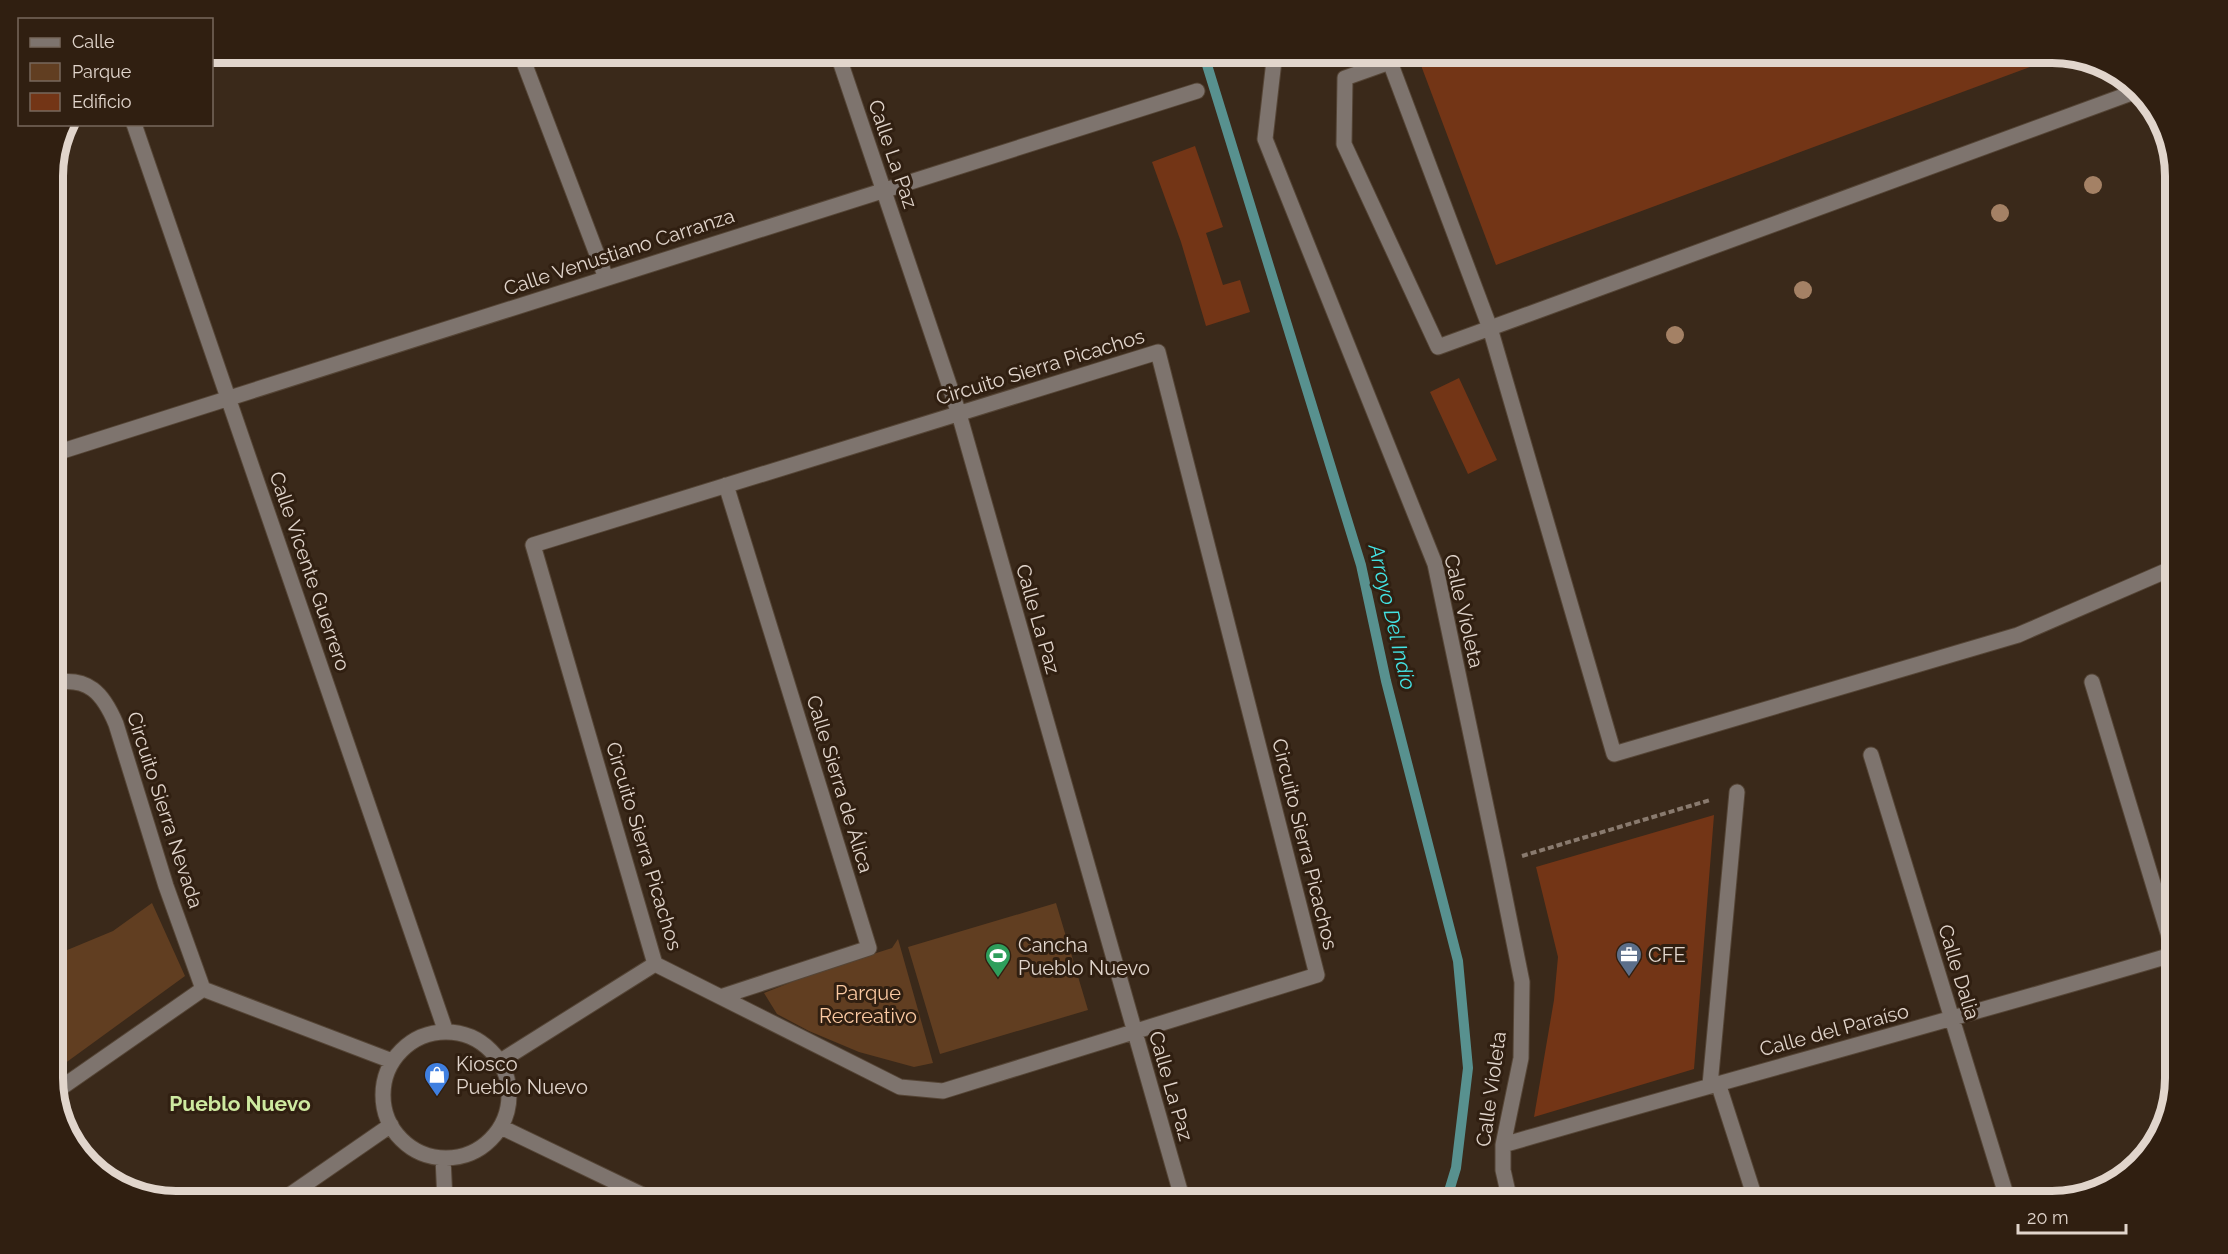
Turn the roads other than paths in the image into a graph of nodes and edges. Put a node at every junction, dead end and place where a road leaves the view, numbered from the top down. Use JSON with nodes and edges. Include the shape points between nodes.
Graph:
{"nodes":[{"id":1,"x":524,"y":63,"type":"edge"},
{"id":2,"x":841,"y":63,"type":"edge"},
{"id":3,"x":1274,"y":63,"type":"edge"},
{"id":4,"x":1387,"y":63,"type":"edge"},
{"id":5,"x":1390,"y":63,"type":"edge"},
{"id":6,"x":1197,"y":91,"type":"dead end"},
{"id":7,"x":2130,"y":94,"type":"edge"},
{"id":8,"x":135,"y":126,"type":"edge"},
{"id":9,"x":883,"y":190,"type":"junction"},
{"id":10,"x":606,"y":278,"type":"junction"},
{"id":11,"x":1490,"y":328,"type":"junction"},
{"id":12,"x":228,"y":398,"type":"junction"},
{"id":13,"x":958,"y":414,"type":"junction"},
{"id":14,"x":63,"y":451,"type":"edge"},
{"id":15,"x":726,"y":485,"type":"junction"},
{"id":16,"x":2165,"y":571,"type":"edge"},
{"id":17,"x":63,"y":681,"type":"edge"},
{"id":18,"x":2092,"y":682,"type":"dead end"},
{"id":19,"x":1871,"y":755,"type":"dead end"},
{"id":20,"x":1737,"y":792,"type":"road end"},
{"id":21,"x":2165,"y":922,"type":"edge"},
{"id":22,"x":2165,"y":958,"type":"edge"},
{"id":23,"x":655,"y":964,"type":"junction"},
{"id":24,"x":203,"y":988,"type":"junction"},
{"id":25,"x":723,"y":996,"type":"junction"},
{"id":26,"x":1951,"y":1020,"type":"junction"},
{"id":27,"x":446,"y":1032,"type":"junction"},
{"id":28,"x":1134,"y":1033,"type":"junction"},
{"id":29,"x":392,"y":1061,"type":"junction"},
{"id":30,"x":499,"y":1062,"type":"junction"},
{"id":31,"x":1714,"y":1084,"type":"junction"},
{"id":32,"x":63,"y":1086,"type":"edge"},
{"id":33,"x":391,"y":1125,"type":"junction"},
{"id":34,"x":501,"y":1127,"type":"junction"},
{"id":35,"x":1503,"y":1145,"type":"junction"},
{"id":36,"x":443,"y":1158,"type":"junction"},
{"id":37,"x":296,"y":1191,"type":"edge"},
{"id":38,"x":444,"y":1191,"type":"edge"},
{"id":39,"x":632,"y":1191,"type":"edge"},
{"id":40,"x":1180,"y":1191,"type":"edge"},
{"id":41,"x":1508,"y":1191,"type":"edge"},
{"id":42,"x":1752,"y":1191,"type":"edge"},
{"id":43,"x":2005,"y":1191,"type":"edge"}],
"edges":[{"from":1,"to":10,"type":"street"},
{"from":2,"to":9,"type":"street","name":"Calle La Paz"},
{"from":3,"to":35,"type":"street","name":"Calle Violeta","via":[[1265,139],[1435,564],[1522,982],[1521,1058]]},
{"from":4,"to":11,"type":"street","via":[[1346,78],[1344,144],[1438,347]]},
{"from":5,"to":11,"type":"street"},
{"from":6,"to":9,"type":"street","name":"Calle Venustiano Carranza"},
{"from":7,"to":11,"type":"street"},
{"from":8,"to":12,"type":"street","name":"Calle Vicente Guerrero"},
{"from":9,"to":10,"type":"street","name":"Calle Venustiano Carranza"},
{"from":9,"to":13,"type":"street","name":"Calle La Paz"},
{"from":10,"to":12,"type":"street","name":"Calle Venustiano Carranza"},
{"from":11,"to":16,"type":"street","via":[[1614,754],[2018,635]]},
{"from":12,"to":14,"type":"street","name":"Calle Venustiano Carranza"},
{"from":12,"to":27,"type":"street","name":"Calle Vicente Guerrero"},
{"from":13,"to":15,"type":"street","name":"Circuito Sierra Picachos"},
{"from":13,"to":28,"type":"street","name":"Calle La Paz"},
{"from":13,"to":28,"type":"street","name":"Circuito Sierra Picachos","via":[[1158,352],[1317,975]]},
{"from":15,"to":23,"type":"street","name":"Circuito Sierra Picachos","via":[[533,544]]},
{"from":15,"to":25,"type":"street","name":"Calle Sierra de Álica","via":[[869,948]]},
{"from":17,"to":24,"type":"street","name":"Circuito Sierra Nevada","via":[[87,684],[108,703]]},
{"from":18,"to":21,"type":"street"},
{"from":19,"to":26,"type":"street","name":"Calle Dalia"},
{"from":20,"to":31,"type":"street"},
{"from":22,"to":26,"type":"street","name":"Calle del Paraíso"},
{"from":23,"to":25,"type":"street","name":"Circuito Sierra Picachos"},
{"from":23,"to":30,"type":"street"},
{"from":24,"to":29,"type":"street"},
{"from":24,"to":32,"type":"street"},
{"from":25,"to":28,"type":"street","name":"Circuito Sierra Picachos","via":[[900,1087],[943,1090]]},
{"from":26,"to":31,"type":"street","name":"Calle del Paraíso"},
{"from":26,"to":43,"type":"street","name":"Calle Dalia"},
{"from":27,"to":29,"type":"street","via":[[425,1035],[406,1045]]},
{"from":27,"to":30,"type":"street","via":[[476,1040]]},
{"from":28,"to":40,"type":"street","name":"Calle La Paz"},
{"from":29,"to":33,"type":"street","via":[[384,1082],[383,1104]]},
{"from":30,"to":34,"type":"street","via":[[509,1094]]},
{"from":31,"to":35,"type":"street","name":"Calle del Paraíso"},
{"from":31,"to":42,"type":"street"},
{"from":33,"to":36,"type":"street","via":[[412,1149]]},
{"from":33,"to":37,"type":"street"},
{"from":34,"to":36,"type":"street","via":[[476,1151]]},
{"from":34,"to":39,"type":"street"},
{"from":35,"to":41,"type":"street","name":"Calle Violeta"},
{"from":36,"to":38,"type":"street"}]}
